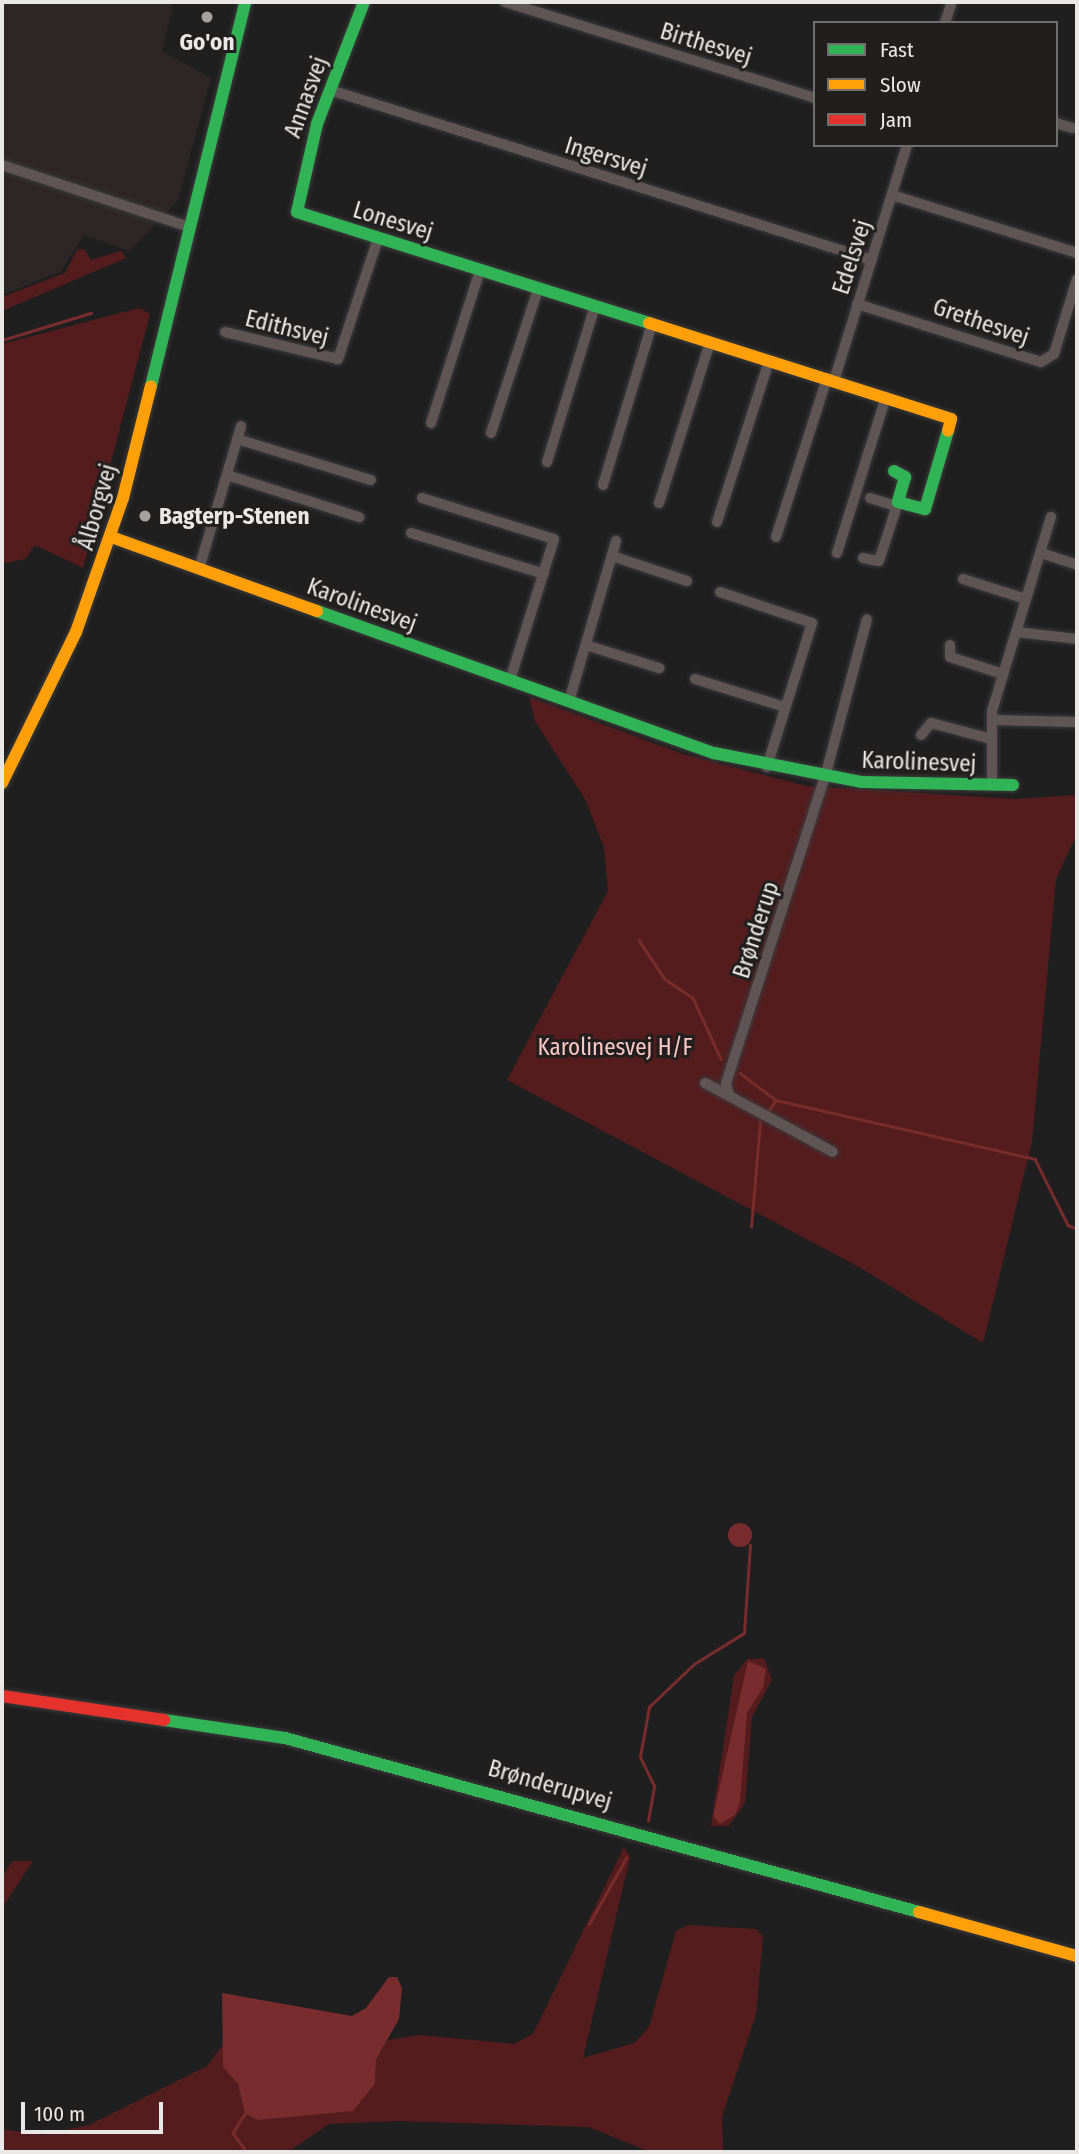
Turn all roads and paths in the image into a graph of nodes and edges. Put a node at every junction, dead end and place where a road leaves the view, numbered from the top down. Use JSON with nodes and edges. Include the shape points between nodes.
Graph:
{"nodes":[{"id":1,"x":244,"y":2,"type":"edge"},
{"id":2,"x":364,"y":2,"type":"edge"},
{"id":3,"x":505,"y":2,"type":"edge"},
{"id":4,"x":952,"y":2,"type":"edge"},
{"id":5,"x":946,"y":21,"type":"edge"},
{"id":6,"x":330,"y":90,"type":"junction"},
{"id":7,"x":813,"y":97,"type":"edge"},
{"id":8,"x":1058,"y":124,"type":"edge"},
{"id":9,"x":1072,"y":128,"type":"dead end"},
{"id":10,"x":906,"y":147,"type":"edge"},
{"id":11,"x":2,"y":165,"type":"edge"},
{"id":12,"x":892,"y":195,"type":"junction"},
{"id":13,"x":295,"y":209,"type":"joint"},
{"id":14,"x":189,"y":227,"type":"junction"},
{"id":15,"x":378,"y":239,"type":"junction"},
{"id":16,"x":1077,"y":253,"type":"edge"},
{"id":17,"x":872,"y":260,"type":"junction"},
{"id":18,"x":480,"y":270,"type":"junction"},
{"id":19,"x":1077,"y":279,"type":"edge"},
{"id":20,"x":538,"y":289,"type":"junction"},
{"id":21,"x":858,"y":304,"type":"junction"},
{"id":22,"x":595,"y":306,"type":"junction"},
{"id":23,"x":652,"y":324,"type":"junction"},
{"id":24,"x":225,"y":332,"type":"dead end"},
{"id":25,"x":710,"y":342,"type":"junction"},
{"id":26,"x":769,"y":360,"type":"junction"},
{"id":27,"x":831,"y":380,"type":"junction"},
{"id":28,"x":886,"y":397,"type":"junction"},
{"id":29,"x":431,"y":423,"type":"dead end"},
{"id":30,"x":241,"y":426,"type":"dead end"},
{"id":31,"x":491,"y":433,"type":"dead end"},
{"id":32,"x":237,"y":439,"type":"junction"},
{"id":33,"x":547,"y":462,"type":"dead end"},
{"id":34,"x":894,"y":471,"type":"dead end"},
{"id":35,"x":227,"y":475,"type":"junction"},
{"id":36,"x":370,"y":480,"type":"dead end"},
{"id":37,"x":603,"y":485,"type":"dead end"},
{"id":38,"x":422,"y":498,"type":"dead end"},
{"id":39,"x":870,"y":498,"type":"dead end"},
{"id":40,"x":659,"y":503,"type":"dead end"},
{"id":41,"x":897,"y":504,"type":"junction"},
{"id":42,"x":359,"y":517,"type":"dead end"},
{"id":43,"x":1051,"y":517,"type":"dead end"},
{"id":44,"x":717,"y":522,"type":"dead end"},
{"id":45,"x":411,"y":533,"type":"dead end"},
{"id":46,"x":111,"y":537,"type":"junction"},
{"id":47,"x":776,"y":537,"type":"dead end"},
{"id":48,"x":616,"y":541,"type":"dead end"},
{"id":49,"x":837,"y":553,"type":"dead end"},
{"id":50,"x":1041,"y":553,"type":"junction"},
{"id":51,"x":612,"y":556,"type":"junction"},
{"id":52,"x":863,"y":558,"type":"dead end"},
{"id":53,"x":1077,"y":565,"type":"edge"},
{"id":54,"x":199,"y":569,"type":"junction"},
{"id":55,"x":544,"y":574,"type":"junction"},
{"id":56,"x":963,"y":579,"type":"dead end"},
{"id":57,"x":687,"y":581,"type":"dead end"},
{"id":58,"x":720,"y":592,"type":"dead end"},
{"id":59,"x":1026,"y":599,"type":"junction"},
{"id":60,"x":867,"y":619,"type":"dead end"},
{"id":61,"x":1016,"y":632,"type":"junction"},
{"id":62,"x":1077,"y":639,"type":"edge"},
{"id":63,"x":586,"y":645,"type":"junction"},
{"id":64,"x":950,"y":645,"type":"dead end"},
{"id":65,"x":659,"y":668,"type":"dead end"},
{"id":66,"x":1003,"y":674,"type":"junction"},
{"id":67,"x":695,"y":679,"type":"dead end"},
{"id":68,"x":510,"y":680,"type":"junction"},
{"id":69,"x":569,"y":701,"type":"junction"},
{"id":70,"x":785,"y":707,"type":"junction"},
{"id":71,"x":992,"y":720,"type":"junction"},
{"id":72,"x":1077,"y":722,"type":"edge"},
{"id":73,"x":921,"y":735,"type":"dead end"},
{"id":74,"x":991,"y":739,"type":"junction"},
{"id":75,"x":766,"y":767,"type":"junction"},
{"id":76,"x":825,"y":777,"type":"junction"},
{"id":77,"x":2,"y":783,"type":"edge"},
{"id":78,"x":992,"y":785,"type":"junction"},
{"id":79,"x":1013,"y":785,"type":"dead end"},
{"id":80,"x":705,"y":1083,"type":"dead end"},
{"id":81,"x":729,"y":1095,"type":"junction"},
{"id":82,"x":833,"y":1152,"type":"dead end"},
{"id":83,"x":2,"y":1696,"type":"edge"},
{"id":84,"x":1077,"y":1956,"type":"edge"}],
"edges":[{"from":1,"to":14,"type":"street","name":"Ålborgvej"},
{"from":2,"to":6,"type":"street","name":"Annasvej"},
{"from":3,"to":7,"type":"street","name":"Birthesvej"},
{"from":4,"to":5,"type":"street"},
{"from":6,"to":13,"type":"street","name":"Annasvej"},
{"from":6,"to":17,"type":"street","name":"Ingersvej"},
{"from":8,"to":9,"type":"street"},
{"from":10,"to":12,"type":"street","name":"Edelsvej"},
{"from":11,"to":14,"type":"street"},
{"from":12,"to":16,"type":"street"},
{"from":12,"to":17,"type":"street","name":"Edelsvej"},
{"from":13,"to":15,"type":"street","name":"Lonesvej"},
{"from":14,"to":46,"type":"street","name":"Ålborgvej"},
{"from":15,"to":18,"type":"street","name":"Lonesvej"},
{"from":15,"to":24,"type":"street","name":"Edithsvej","via":[[338,359]]},
{"from":17,"to":21,"type":"street","name":"Edelsvej"},
{"from":18,"to":20,"type":"street","name":"Lonesvej"},
{"from":18,"to":29,"type":"street"},
{"from":19,"to":21,"type":"street","name":"Grethesvej","via":[[1054,354],[1041,362]]},
{"from":20,"to":22,"type":"street","name":"Lonesvej"},
{"from":20,"to":31,"type":"street"},
{"from":21,"to":27,"type":"street","name":"Edelsvej"},
{"from":22,"to":23,"type":"street","name":"Lonesvej"},
{"from":22,"to":33,"type":"street"},
{"from":23,"to":25,"type":"street","name":"Lonesvej"},
{"from":23,"to":37,"type":"street"},
{"from":25,"to":26,"type":"street","name":"Lonesvej"},
{"from":25,"to":40,"type":"street"},
{"from":26,"to":27,"type":"street","name":"Lonesvej"},
{"from":26,"to":44,"type":"street"},
{"from":27,"to":28,"type":"street","name":"Lonesvej"},
{"from":27,"to":47,"type":"street"},
{"from":28,"to":41,"type":"street","name":"Lonesvej","via":[[952,421],[926,507]]},
{"from":28,"to":49,"type":"street"},
{"from":30,"to":32,"type":"street"},
{"from":32,"to":35,"type":"street"},
{"from":32,"to":36,"type":"street"},
{"from":34,"to":41,"type":"street","via":[[905,477]]},
{"from":35,"to":42,"type":"street"},
{"from":35,"to":54,"type":"street"},
{"from":38,"to":55,"type":"street","via":[[553,538]]},
{"from":39,"to":41,"type":"street","name":"Lonesvej"},
{"from":41,"to":52,"type":"street","via":[[879,561]]},
{"from":43,"to":50,"type":"street"},
{"from":45,"to":55,"type":"street"},
{"from":46,"to":54,"type":"street","name":"Karolinesvej"},
{"from":46,"to":77,"type":"street","name":"Ålborgvej","via":[[76,632]]},
{"from":48,"to":51,"type":"street"},
{"from":50,"to":53,"type":"street"},
{"from":50,"to":59,"type":"street"},
{"from":51,"to":57,"type":"street"},
{"from":51,"to":63,"type":"street"},
{"from":54,"to":68,"type":"street","name":"Karolinesvej"},
{"from":55,"to":68,"type":"street"},
{"from":56,"to":59,"type":"street"},
{"from":58,"to":70,"type":"street","via":[[811,621]]},
{"from":59,"to":61,"type":"street"},
{"from":60,"to":76,"type":"street","name":"Karolinesvej"},
{"from":61,"to":62,"type":"street"},
{"from":61,"to":66,"type":"street"},
{"from":63,"to":65,"type":"street"},
{"from":63,"to":69,"type":"street"},
{"from":64,"to":66,"type":"street","via":[[950,657]]},
{"from":66,"to":71,"type":"street"},
{"from":67,"to":70,"type":"street"},
{"from":68,"to":69,"type":"street","name":"Karolinesvej"},
{"from":69,"to":75,"type":"street","name":"Karolinesvej"},
{"from":70,"to":75,"type":"street"},
{"from":71,"to":72,"type":"street"},
{"from":71,"to":74,"type":"street"},
{"from":73,"to":74,"type":"street","via":[[931,723]]},
{"from":74,"to":78,"type":"street"},
{"from":75,"to":76,"type":"street","name":"Karolinesvej"},
{"from":76,"to":78,"type":"street","name":"Karolinesvej"},
{"from":76,"to":81,"type":"street","name":"Brønderup","via":[[726,1083]]},
{"from":78,"to":79,"type":"street","name":"Karolinesvej"},
{"from":80,"to":81,"type":"street"},
{"from":81,"to":82,"type":"street"},
{"from":83,"to":84,"type":"street","name":"Brønderupvej","via":[[285,1738]]}]}
